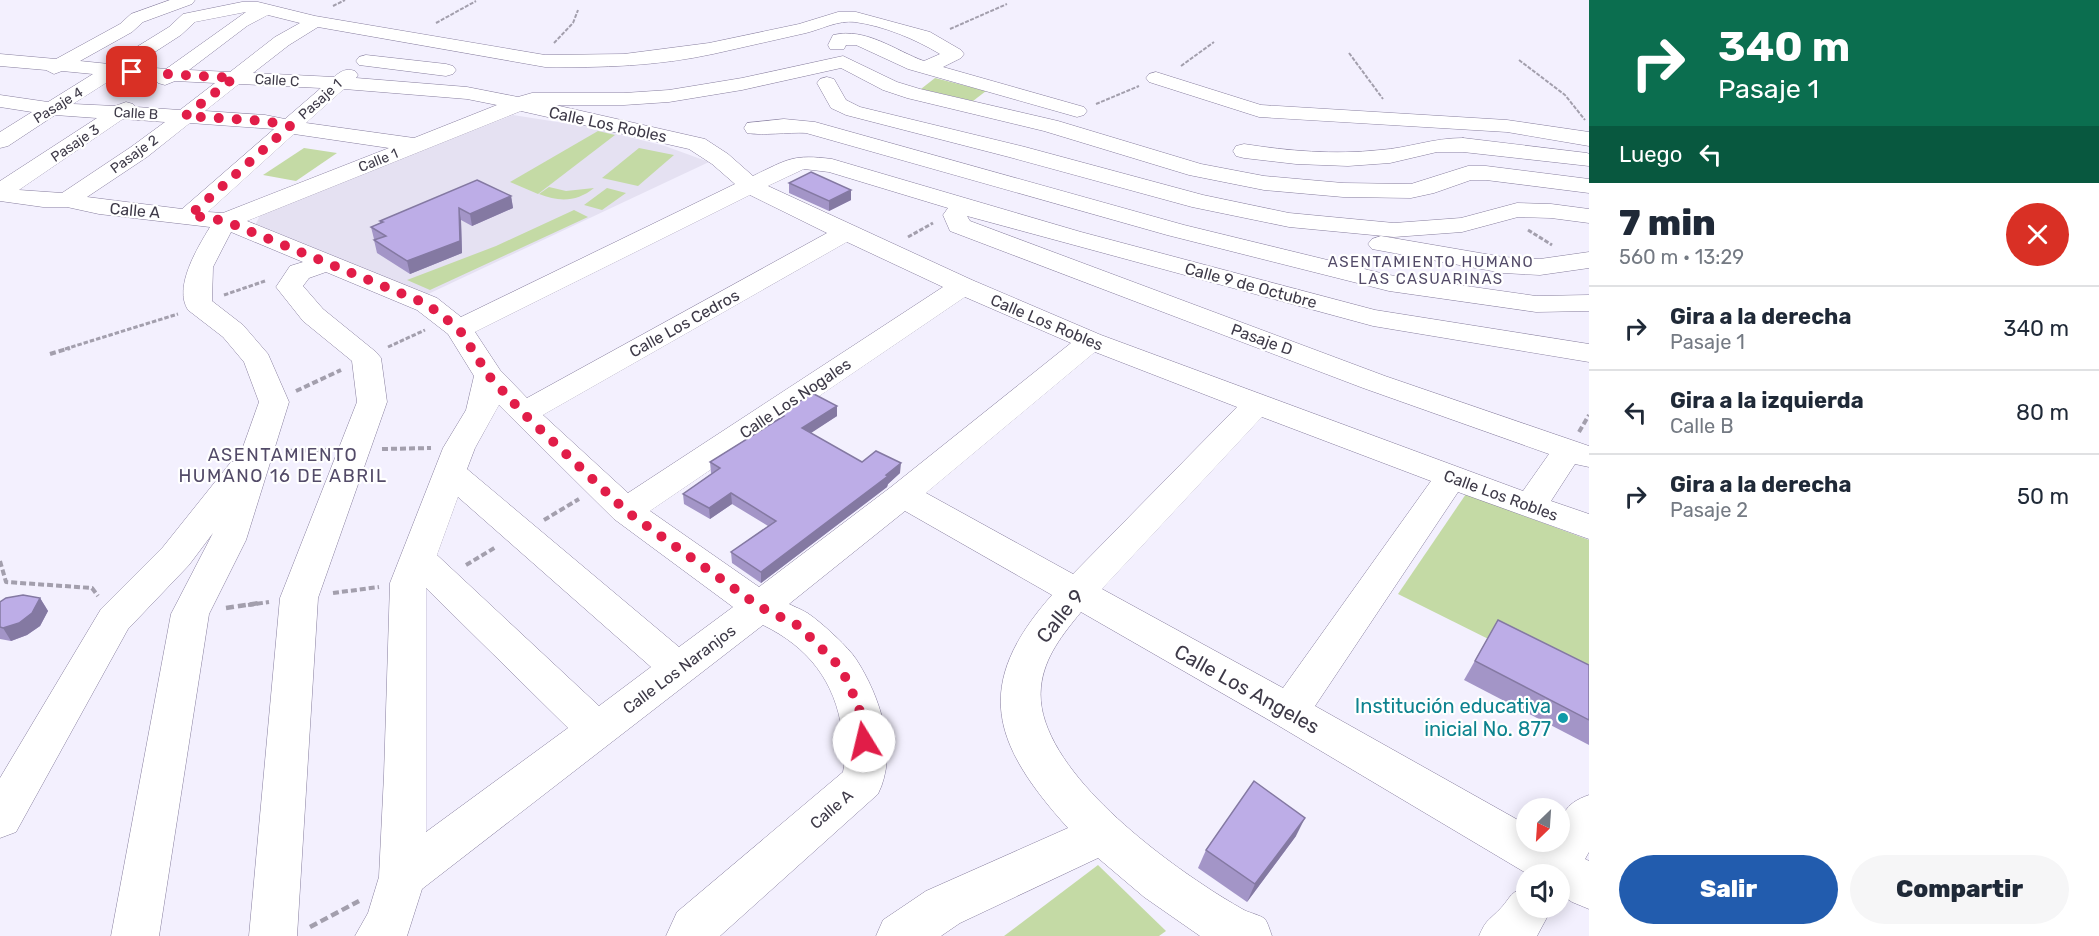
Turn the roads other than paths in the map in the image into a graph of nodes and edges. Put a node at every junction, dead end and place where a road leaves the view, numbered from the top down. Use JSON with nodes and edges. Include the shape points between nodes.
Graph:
{"nodes":[{"id":1,"x":225,"y":0,"type":"edge"},
{"id":2,"x":266,"y":9,"type":"junction"},
{"id":3,"x":183,"y":16,"type":"edge"},
{"id":4,"x":315,"y":21,"type":"junction"},
{"id":5,"x":405,"y":38,"type":"junction"},
{"id":6,"x":840,"y":39,"type":"junction"},
{"id":7,"x":0,"y":60,"type":"edge"},
{"id":8,"x":366,"y":61,"type":"junction"},
{"id":9,"x":843,"y":62,"type":"junction"},
{"id":10,"x":57,"y":66,"type":"junction"},
{"id":11,"x":926,"y":68,"type":"junction"},
{"id":12,"x":112,"y":70,"type":"junction"},
{"id":13,"x":461,"y":71,"type":"dead end"},
{"id":14,"x":170,"y":75,"type":"junction"},
{"id":15,"x":234,"y":78,"type":"junction"},
{"id":16,"x":1156,"y":78,"type":"dead end"},
{"id":17,"x":338,"y":83,"type":"junction"},
{"id":18,"x":827,"y":83,"type":"junction"},
{"id":19,"x":526,"y":96,"type":"junction"},
{"id":20,"x":0,"y":100,"type":"edge"},
{"id":21,"x":838,"y":104,"type":"junction"},
{"id":22,"x":740,"y":105,"type":"dead end"},
{"id":23,"x":54,"y":109,"type":"junction"},
{"id":24,"x":1077,"y":111,"type":"dead end"},
{"id":25,"x":120,"y":113,"type":"junction"},
{"id":26,"x":683,"y":114,"type":"dead end"},
{"id":27,"x":185,"y":116,"type":"junction"},
{"id":28,"x":290,"y":126,"type":"junction"},
{"id":29,"x":739,"y":132,"type":"junction"},
{"id":30,"x":1589,"y":140,"type":"edge"},
{"id":31,"x":0,"y":141,"type":"edge"},
{"id":32,"x":697,"y":144,"type":"junction"},
{"id":33,"x":414,"y":146,"type":"junction"},
{"id":34,"x":1244,"y":151,"type":"dead end"},
{"id":35,"x":1589,"y":160,"type":"edge"},
{"id":36,"x":751,"y":186,"type":"junction"},
{"id":37,"x":1589,"y":186,"type":"edge"},
{"id":38,"x":0,"y":193,"type":"edge"},
{"id":39,"x":67,"y":200,"type":"junction"},
{"id":40,"x":962,"y":208,"type":"junction"},
{"id":41,"x":1589,"y":216,"type":"edge"},
{"id":42,"x":208,"y":218,"type":"junction"},
{"id":43,"x":1289,"y":220,"type":"junction"},
{"id":44,"x":846,"y":233,"type":"junction"},
{"id":45,"x":1589,"y":260,"type":"edge"},
{"id":46,"x":327,"y":263,"type":"junction"},
{"id":47,"x":963,"y":286,"type":"junction"},
{"id":48,"x":1589,"y":303,"type":"edge"},
{"id":49,"x":459,"y":329,"type":"junction"},
{"id":50,"x":1091,"y":341,"type":"junction"},
{"id":51,"x":1589,"y":353,"type":"edge"},
{"id":52,"x":489,"y":376,"type":"junction"},
{"id":53,"x":1258,"y":403,"type":"junction"},
{"id":54,"x":523,"y":413,"type":"junction"},
{"id":55,"x":1579,"y":446,"type":"edge"},
{"id":56,"x":257,"y":452,"type":"junction"},
{"id":57,"x":450,"y":472,"type":"junction"},
{"id":58,"x":1451,"y":477,"type":"junction"},
{"id":59,"x":903,"y":495,"type":"junction"},
{"id":60,"x":1530,"y":506,"type":"junction"},
{"id":61,"x":626,"y":511,"type":"junction"},
{"id":62,"x":1589,"y":527,"type":"edge"},
{"id":63,"x":418,"y":558,"type":"junction"},
{"id":64,"x":1077,"y":594,"type":"junction"},
{"id":65,"x":760,"y":607,"type":"junction"},
{"id":66,"x":679,"y":669,"type":"junction"},
{"id":67,"x":1289,"y":711,"type":"junction"},
{"id":68,"x":598,"y":730,"type":"junction"},
{"id":69,"x":1589,"y":814,"type":"edge"},
{"id":70,"x":0,"y":818,"type":"edge"},
{"id":71,"x":1102,"y":834,"type":"junction"},
{"id":72,"x":1546,"y":864,"type":"edge"},
{"id":73,"x":1569,"y":864,"type":"edge"},
{"id":74,"x":402,"y":878,"type":"junction"},
{"id":75,"x":1521,"y":918,"type":"edge"},
{"id":76,"x":288,"y":933,"type":"edge"},
{"id":77,"x":1233,"y":933,"type":"edge"},
{"id":78,"x":135,"y":936,"type":"edge"},
{"id":79,"x":379,"y":936,"type":"edge"},
{"id":80,"x":690,"y":936,"type":"edge"},
{"id":81,"x":900,"y":936,"type":"edge"},
{"id":82,"x":1503,"y":936,"type":"edge"}],
"edges":[{"from":1,"to":3,"type":"street"},
{"from":2,"to":3,"type":"street","via":[[242,7]]},
{"from":2,"to":4,"type":"street"},
{"from":2,"to":14,"type":"street","name":"Pasaje 3","via":[[241,22]]},
{"from":3,"to":10,"type":"street","via":[[137,18]]},
{"from":3,"to":12,"type":"street","name":"Pasaje 4"},
{"from":4,"to":5,"type":"street"},
{"from":4,"to":15,"type":"street","name":"Pasaje 2","via":[[282,40]]},
{"from":5,"to":8,"type":"street","name":"Pasaje 1"},
{"from":5,"to":11,"type":"street","via":[[545,61],[624,60],[709,49],[838,17],[856,17],[923,36],[954,54]]},
{"from":6,"to":9,"type":"street","via":[[835,51]]},
{"from":6,"to":11,"type":"street","via":[[871,44]]},
{"from":6,"to":19,"type":"street","via":[[695,68],[605,77]]},
{"from":7,"to":10,"type":"street","name":"Calle C"},
{"from":8,"to":13,"type":"street"},
{"from":8,"to":17,"type":"street","name":"Pasaje 1"},
{"from":9,"to":18,"type":"street"},
{"from":9,"to":19,"type":"street","via":[[669,96]]},
{"from":9,"to":37,"type":"street","via":[[914,94],[1050,126],[1197,170],[1264,183],[1410,191],[1468,173],[1486,173]]},
{"from":10,"to":12,"type":"street","name":"Calle C"},
{"from":10,"to":20,"type":"street"},
{"from":11,"to":24,"type":"street"},
{"from":12,"to":14,"type":"street","name":"Calle C"},
{"from":12,"to":23,"type":"street","name":"Pasaje 4"},
{"from":14,"to":15,"type":"street","name":"Calle C"},
{"from":14,"to":25,"type":"street","name":"Pasaje 3"},
{"from":15,"to":17,"type":"street","name":"Calle C"},
{"from":15,"to":27,"type":"street","name":"Pasaje 2"},
{"from":16,"to":30,"type":"street","via":[[1259,111],[1507,126]]},
{"from":17,"to":19,"type":"street","name":"Calle C"},
{"from":17,"to":28,"type":"street","name":"Pasaje 1"},
{"from":18,"to":21,"type":"street"},
{"from":18,"to":22,"type":"street"},
{"from":19,"to":26,"type":"street"},
{"from":19,"to":32,"type":"street","name":"Calle Los Robles"},
{"from":19,"to":33,"type":"street","name":"Calle 1"},
{"from":20,"to":23,"type":"street","name":"Calle B"},
{"from":21,"to":29,"type":"street"},
{"from":21,"to":43,"type":"street","via":[[1200,202]]},
{"from":23,"to":25,"type":"street","name":"Calle B"},
{"from":23,"to":31,"type":"street","name":"Pasaje 4"},
{"from":25,"to":27,"type":"street","name":"Calle B"},
{"from":25,"to":38,"type":"street","name":"Pasaje 3"},
{"from":27,"to":28,"type":"street","name":"Calle B"},
{"from":27,"to":39,"type":"street","name":"Pasaje 2"},
{"from":28,"to":33,"type":"street","name":"Calle B"},
{"from":28,"to":42,"type":"street","name":"Pasaje 1"},
{"from":29,"to":32,"type":"street"},
{"from":29,"to":48,"type":"street","via":[[784,125],[807,127],[1167,228],[1389,283],[1536,304]]},
{"from":32,"to":36,"type":"street","name":"Calle Los Robles"},
{"from":33,"to":42,"type":"street","name":"Calle 1"},
{"from":34,"to":35,"type":"street","via":[[1364,159],[1445,145]]},
{"from":36,"to":40,"type":"street","name":"Calle 9 de Octubre","via":[[804,162],[832,166]]},
{"from":36,"to":44,"type":"street","name":"Calle Los Robles"},
{"from":36,"to":49,"type":"street","name":"Calle 9 de Octubre"},
{"from":38,"to":39,"type":"street","name":"Calle A"},
{"from":39,"to":42,"type":"street","name":"Calle A"},
{"from":40,"to":51,"type":"street","name":"Calle 9 de Octubre","via":[[1373,318]]},
{"from":40,"to":55,"type":"street","name":"Pasaje D","via":[[955,215],[959,226],[1374,382]]},
{"from":41,"to":43,"type":"street","via":[[1517,210],[1462,225],[1425,229],[1346,227]]},
{"from":42,"to":46,"type":"street","name":"Calle A"},
{"from":42,"to":56,"type":"street","name":"Pasaje 1","via":[[200,267],[200,305],[233,331],[258,360],[274,402]]},
{"from":43,"to":45,"type":"street","via":[[1371,243],[1492,263],[1540,267]]},
{"from":44,"to":47,"type":"street","name":"Calle Los Robles"},
{"from":44,"to":54,"type":"street","name":"Calle Los Cedros"},
{"from":46,"to":49,"type":"street","name":"Calle A","via":[[427,304]]},
{"from":46,"to":76,"type":"street","via":[[299,272],[289,287],[313,315],[366,358],[372,402],[299,598]]},
{"from":47,"to":50,"type":"street","name":"Calle Los Robles"},
{"from":47,"to":61,"type":"street","name":"Calle Los Nogales"},
{"from":49,"to":52,"type":"street","name":"Calle A"},
{"from":50,"to":53,"type":"street","name":"Calle Los Robles"},
{"from":50,"to":59,"type":"street","name":"Calle Los Naranjos"},
{"from":52,"to":54,"type":"street","name":"Calle A"},
{"from":52,"to":57,"type":"street","via":[[482,410],[459,448]]},
{"from":53,"to":58,"type":"street","name":"Calle Los Robles"},
{"from":53,"to":64,"type":"street","name":"Calle 9"},
{"from":54,"to":61,"type":"street","name":"Calle A"},
{"from":55,"to":60,"type":"street"},
{"from":56,"to":70,"type":"street","via":[[176,556],[114,619]]},
{"from":56,"to":78,"type":"street","via":[[228,540],[190,614]]},
{"from":57,"to":63,"type":"street"},
{"from":57,"to":66,"type":"street"},
{"from":58,"to":60,"type":"street","name":"Calle Los Robles"},
{"from":58,"to":67,"type":"street"},
{"from":59,"to":64,"type":"street","name":"Calle Los Angeles"},
{"from":59,"to":65,"type":"street","name":"Calle Los Naranjos"},
{"from":60,"to":62,"type":"street","name":"Calle Los Robles"},
{"from":61,"to":65,"type":"street","name":"Calle A"},
{"from":63,"to":68,"type":"street"},
{"from":63,"to":74,"type":"street","via":[[408,583]]},
{"from":64,"to":67,"type":"street","name":"Calle Los Angeles"},
{"from":64,"to":71,"type":"street","name":"Calle 9","via":[[1038,640],[1025,668],[1020,694],[1023,723],[1038,755]]},
{"from":65,"to":66,"type":"street","name":"Calle Los Naranjos"},
{"from":65,"to":80,"type":"street","name":"Calle A","via":[[799,626],[841,668],[859,707],[867,758],[863,781],[694,928]]},
{"from":66,"to":68,"type":"street","name":"Calle Los Naranjos"},
{"from":67,"to":72,"type":"street","name":"Calle Los Angeles"},
{"from":68,"to":74,"type":"street","name":"Calle Los Naranjos"},
{"from":69,"to":73,"type":"street"},
{"from":71,"to":77,"type":"street","name":"Calle 9"},
{"from":71,"to":81,"type":"street","via":[[943,907]]},
{"from":74,"to":79,"type":"street","via":[[388,925]]},
{"from":75,"to":82,"type":"street"}]}
